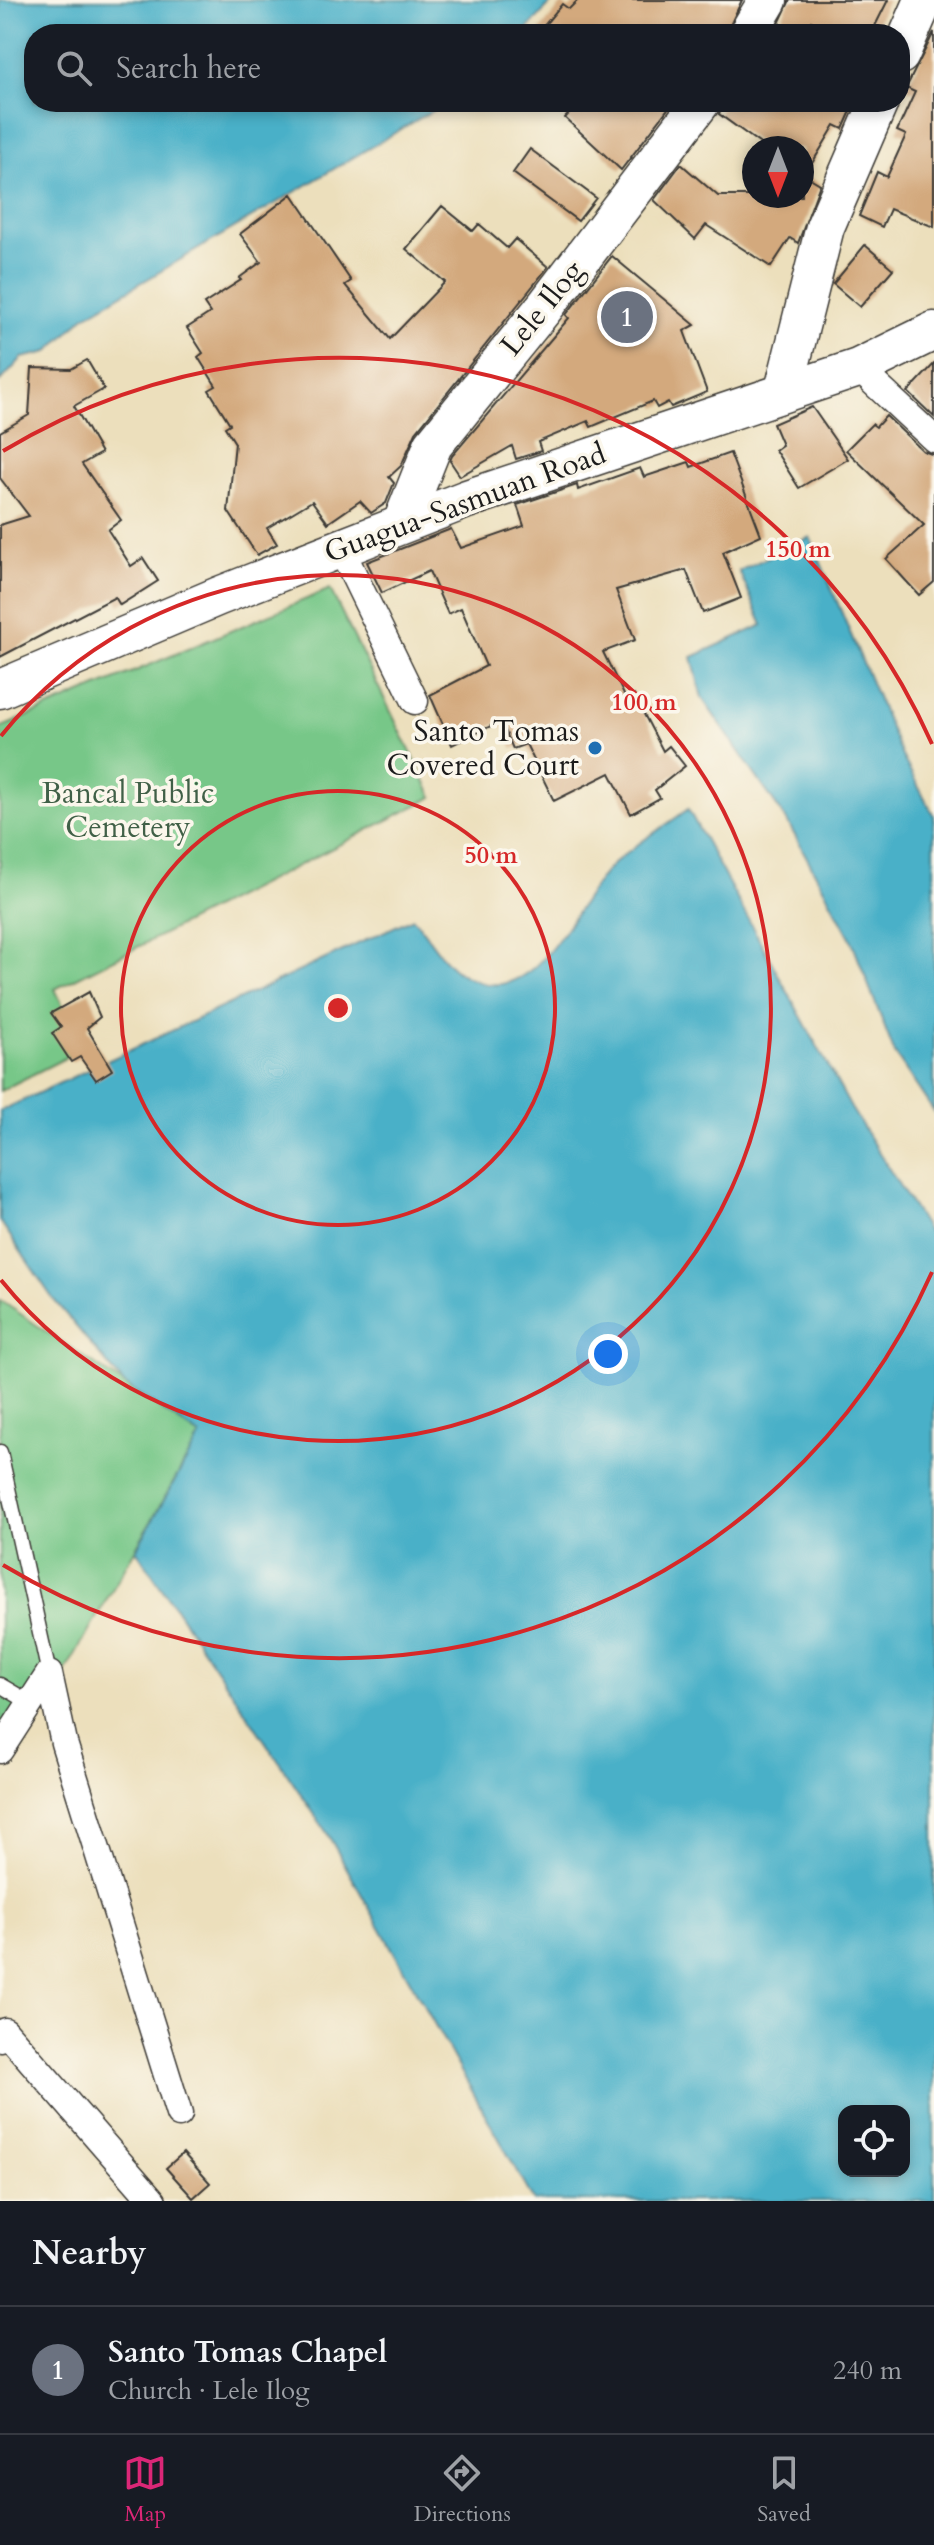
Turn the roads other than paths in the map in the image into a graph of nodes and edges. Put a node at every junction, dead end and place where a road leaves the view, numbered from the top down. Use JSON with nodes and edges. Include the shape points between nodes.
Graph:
{"nodes":[{"id":1,"x":768,"y":0,"type":"edge"},
{"id":2,"x":924,"y":0,"type":"edge"},
{"id":3,"x":754,"y":24,"type":"edge"},
{"id":4,"x":910,"y":32,"type":"edge"},
{"id":5,"x":693,"y":112,"type":"edge"},
{"id":6,"x":875,"y":112,"type":"edge"},
{"id":7,"x":934,"y":331,"type":"edge"},
{"id":8,"x":858,"y":368,"type":"junction"},
{"id":9,"x":784,"y":390,"type":"junction"},
{"id":10,"x":934,"y":439,"type":"edge"},
{"id":11,"x":402,"y":523,"type":"junction"},
{"id":12,"x":340,"y":547,"type":"junction"},
{"id":13,"x":0,"y":689,"type":"edge"},
{"id":14,"x":415,"y":701,"type":"dead end"},
{"id":15,"x":0,"y":1452,"type":"edge"},
{"id":16,"x":49,"y":1674,"type":"junction"},
{"id":17,"x":0,"y":1685,"type":"edge"},
{"id":18,"x":29,"y":1702,"type":"junction"},
{"id":19,"x":0,"y":1750,"type":"edge"},
{"id":20,"x":0,"y":2038,"type":"edge"},
{"id":21,"x":179,"y":2114,"type":"dead end"},
{"id":22,"x":153,"y":2201,"type":"edge"}],
"edges":[{"from":1,"to":3,"type":"main road"},
{"from":2,"to":4,"type":"main road"},
{"from":5,"to":11,"type":"main road","name":"Lele Ilog","via":[[433,445]]},
{"from":6,"to":9,"type":"main road","via":[[825,227]]},
{"from":7,"to":8,"type":"main road","name":"Guagua-Sasmuan Road"},
{"from":8,"to":9,"type":"main road","name":"Guagua-Sasmuan Road"},
{"from":8,"to":10,"type":"street"},
{"from":9,"to":11,"type":"main road","name":"Guagua-Sasmuan Road"},
{"from":11,"to":12,"type":"main road","name":"Guagua-Sasmuan Road"},
{"from":12,"to":13,"type":"main road","name":"Guagua-Sasmuan Road"},
{"from":12,"to":14,"type":"street"},
{"from":15,"to":16,"type":"lane"},
{"from":16,"to":18,"type":"street"},
{"from":16,"to":21,"type":"street","via":[[64,1743]]},
{"from":17,"to":18,"type":"lane"},
{"from":18,"to":19,"type":"street"},
{"from":20,"to":22,"type":"street","via":[[5,2031]]}]}
